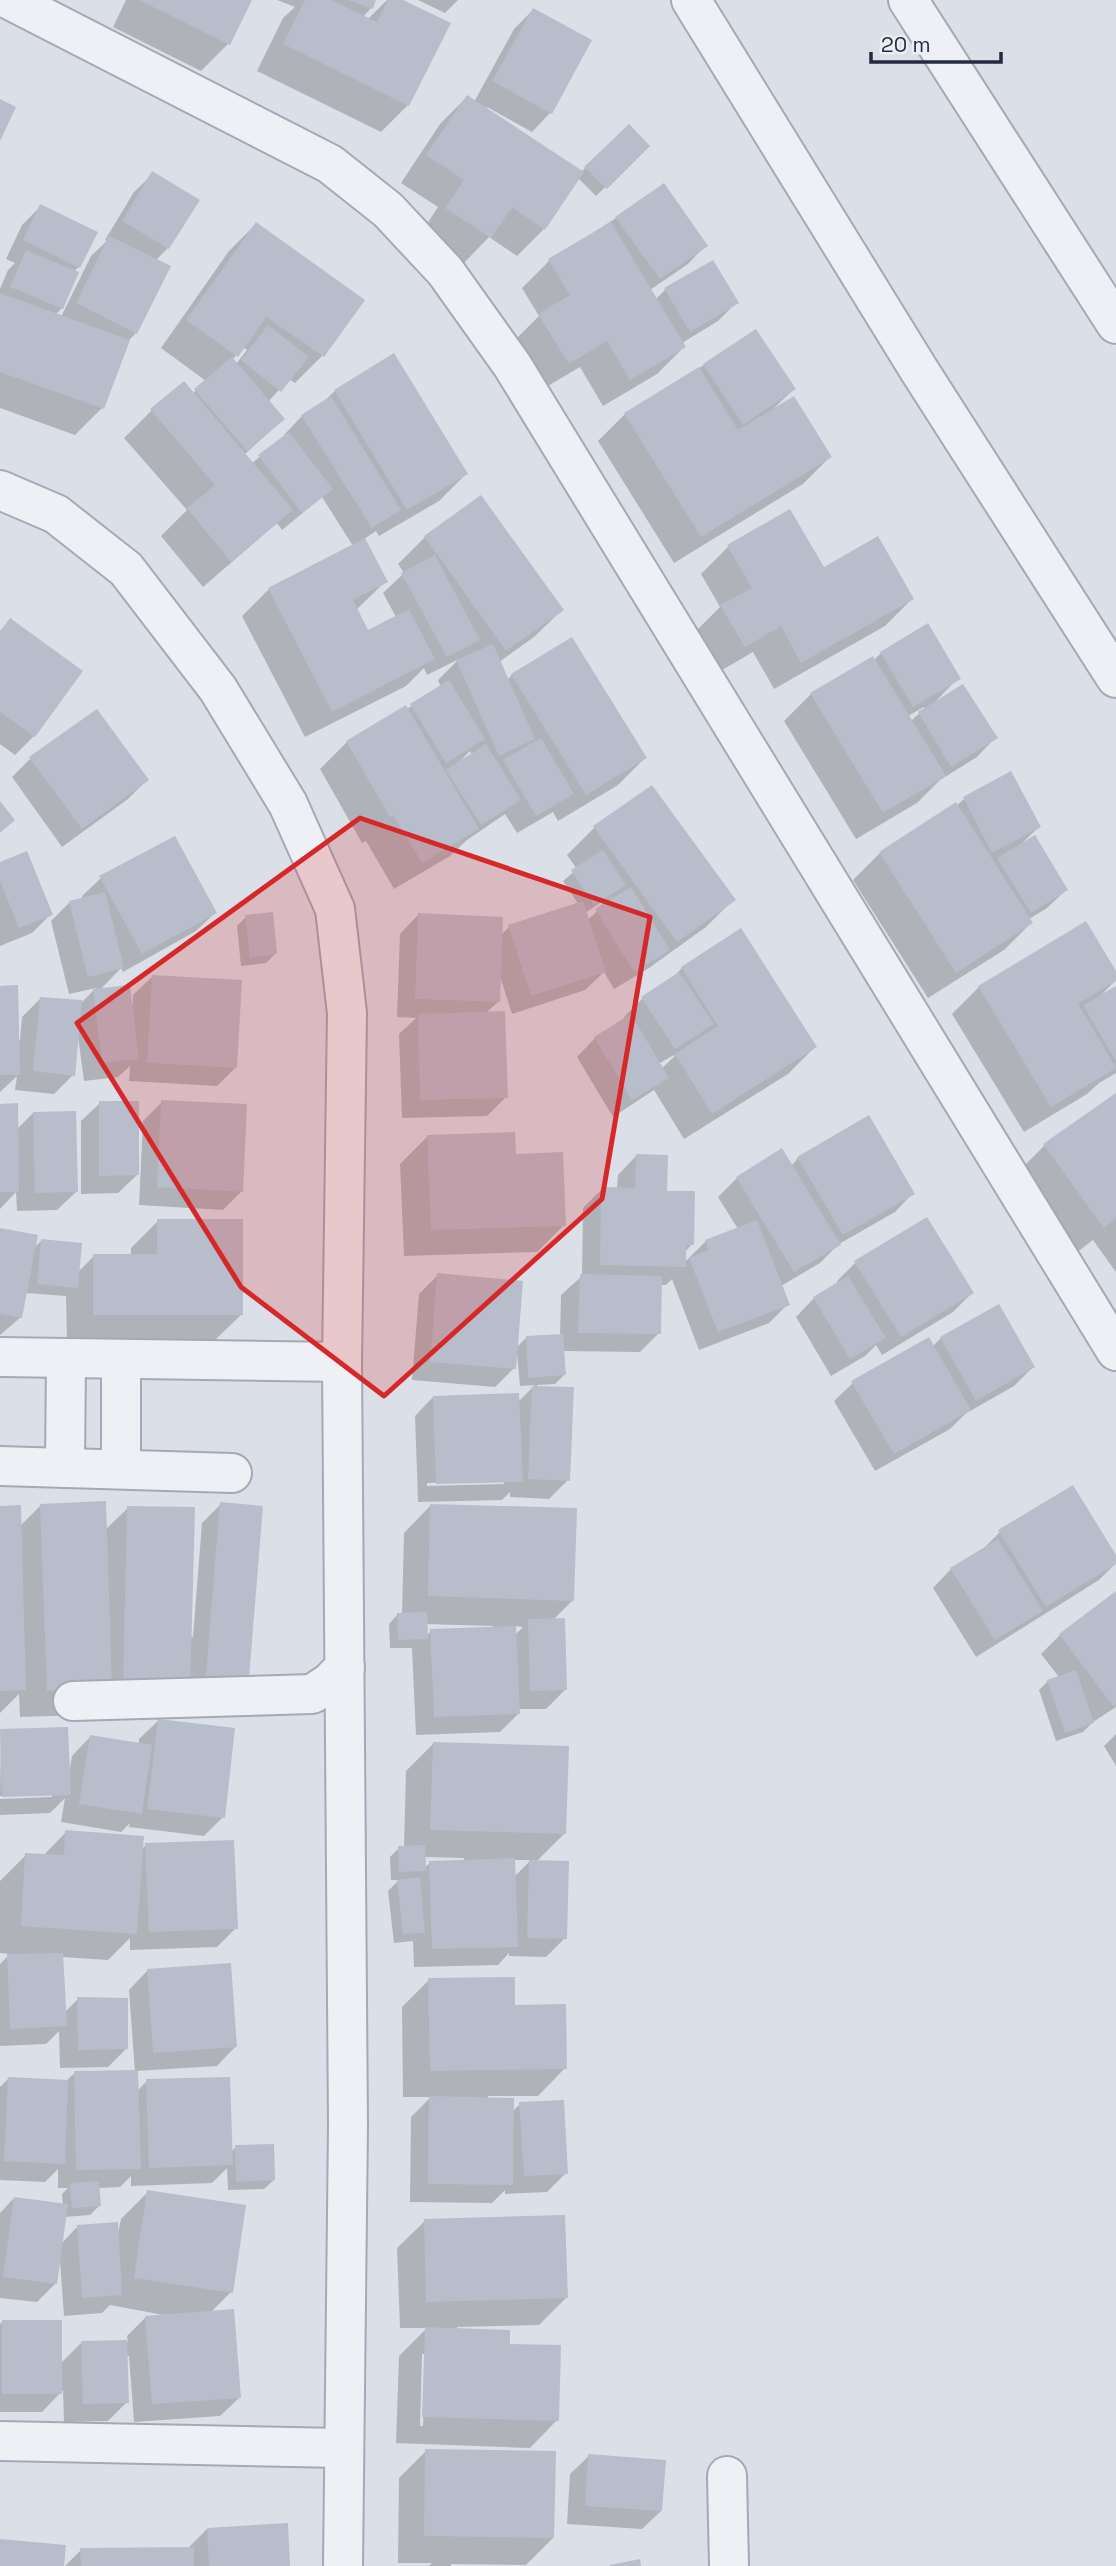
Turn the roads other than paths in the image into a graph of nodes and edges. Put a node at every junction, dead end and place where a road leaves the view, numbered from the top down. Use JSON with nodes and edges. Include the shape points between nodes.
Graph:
{"nodes":[{"id":1,"x":691,"y":0,"type":"edge"},
{"id":2,"x":908,"y":0,"type":"edge"},
{"id":3,"x":28,"y":4,"type":"edge"},
{"id":4,"x":1116,"y":324,"type":"edge"},
{"id":5,"x":0,"y":491,"type":"edge"},
{"id":6,"x":1116,"y":678,"type":"edge"},
{"id":7,"x":1116,"y":1351,"type":"edge"},
{"id":8,"x":0,"y":1357,"type":"edge"},
{"id":9,"x":66,"y":1358,"type":"junction"},
{"id":10,"x":121,"y":1359,"type":"junction"},
{"id":11,"x":342,"y":1362,"type":"junction"},
{"id":12,"x":0,"y":1466,"type":"edge"},
{"id":13,"x":65,"y":1468,"type":"junction"},
{"id":14,"x":121,"y":1469,"type":"junction"},
{"id":15,"x":232,"y":1473,"type":"dead end"},
{"id":16,"x":345,"y":1668,"type":"junction"},
{"id":17,"x":73,"y":1701,"type":"dead end"},
{"id":18,"x":0,"y":2441,"type":"edge"},
{"id":19,"x":342,"y":2448,"type":"junction"},
{"id":20,"x":727,"y":2476,"type":"dead end"},
{"id":21,"x":343,"y":2566,"type":"edge"},
{"id":22,"x":729,"y":2566,"type":"edge"}],
"edges":[{"from":1,"to":6,"type":"street"},
{"from":2,"to":4,"type":"street"},
{"from":3,"to":7,"type":"street","via":[[330,164],[388,210],[445,271],[512,365]]},
{"from":5,"to":11,"type":"street","via":[[56,514],[126,569],[218,689],[288,804],[335,909],[347,1013]]},
{"from":8,"to":9,"type":"street"},
{"from":9,"to":10,"type":"street"},
{"from":9,"to":13,"type":"street"},
{"from":10,"to":11,"type":"street"},
{"from":10,"to":14,"type":"street"},
{"from":11,"to":16,"type":"street"},
{"from":12,"to":13,"type":"street"},
{"from":13,"to":14,"type":"street"},
{"from":14,"to":15,"type":"street"},
{"from":16,"to":17,"type":"street","via":[[312,1694]]},
{"from":16,"to":19,"type":"street","via":[[348,2125]]},
{"from":18,"to":19,"type":"street"},
{"from":19,"to":21,"type":"street"},
{"from":20,"to":22,"type":"street"}]}
